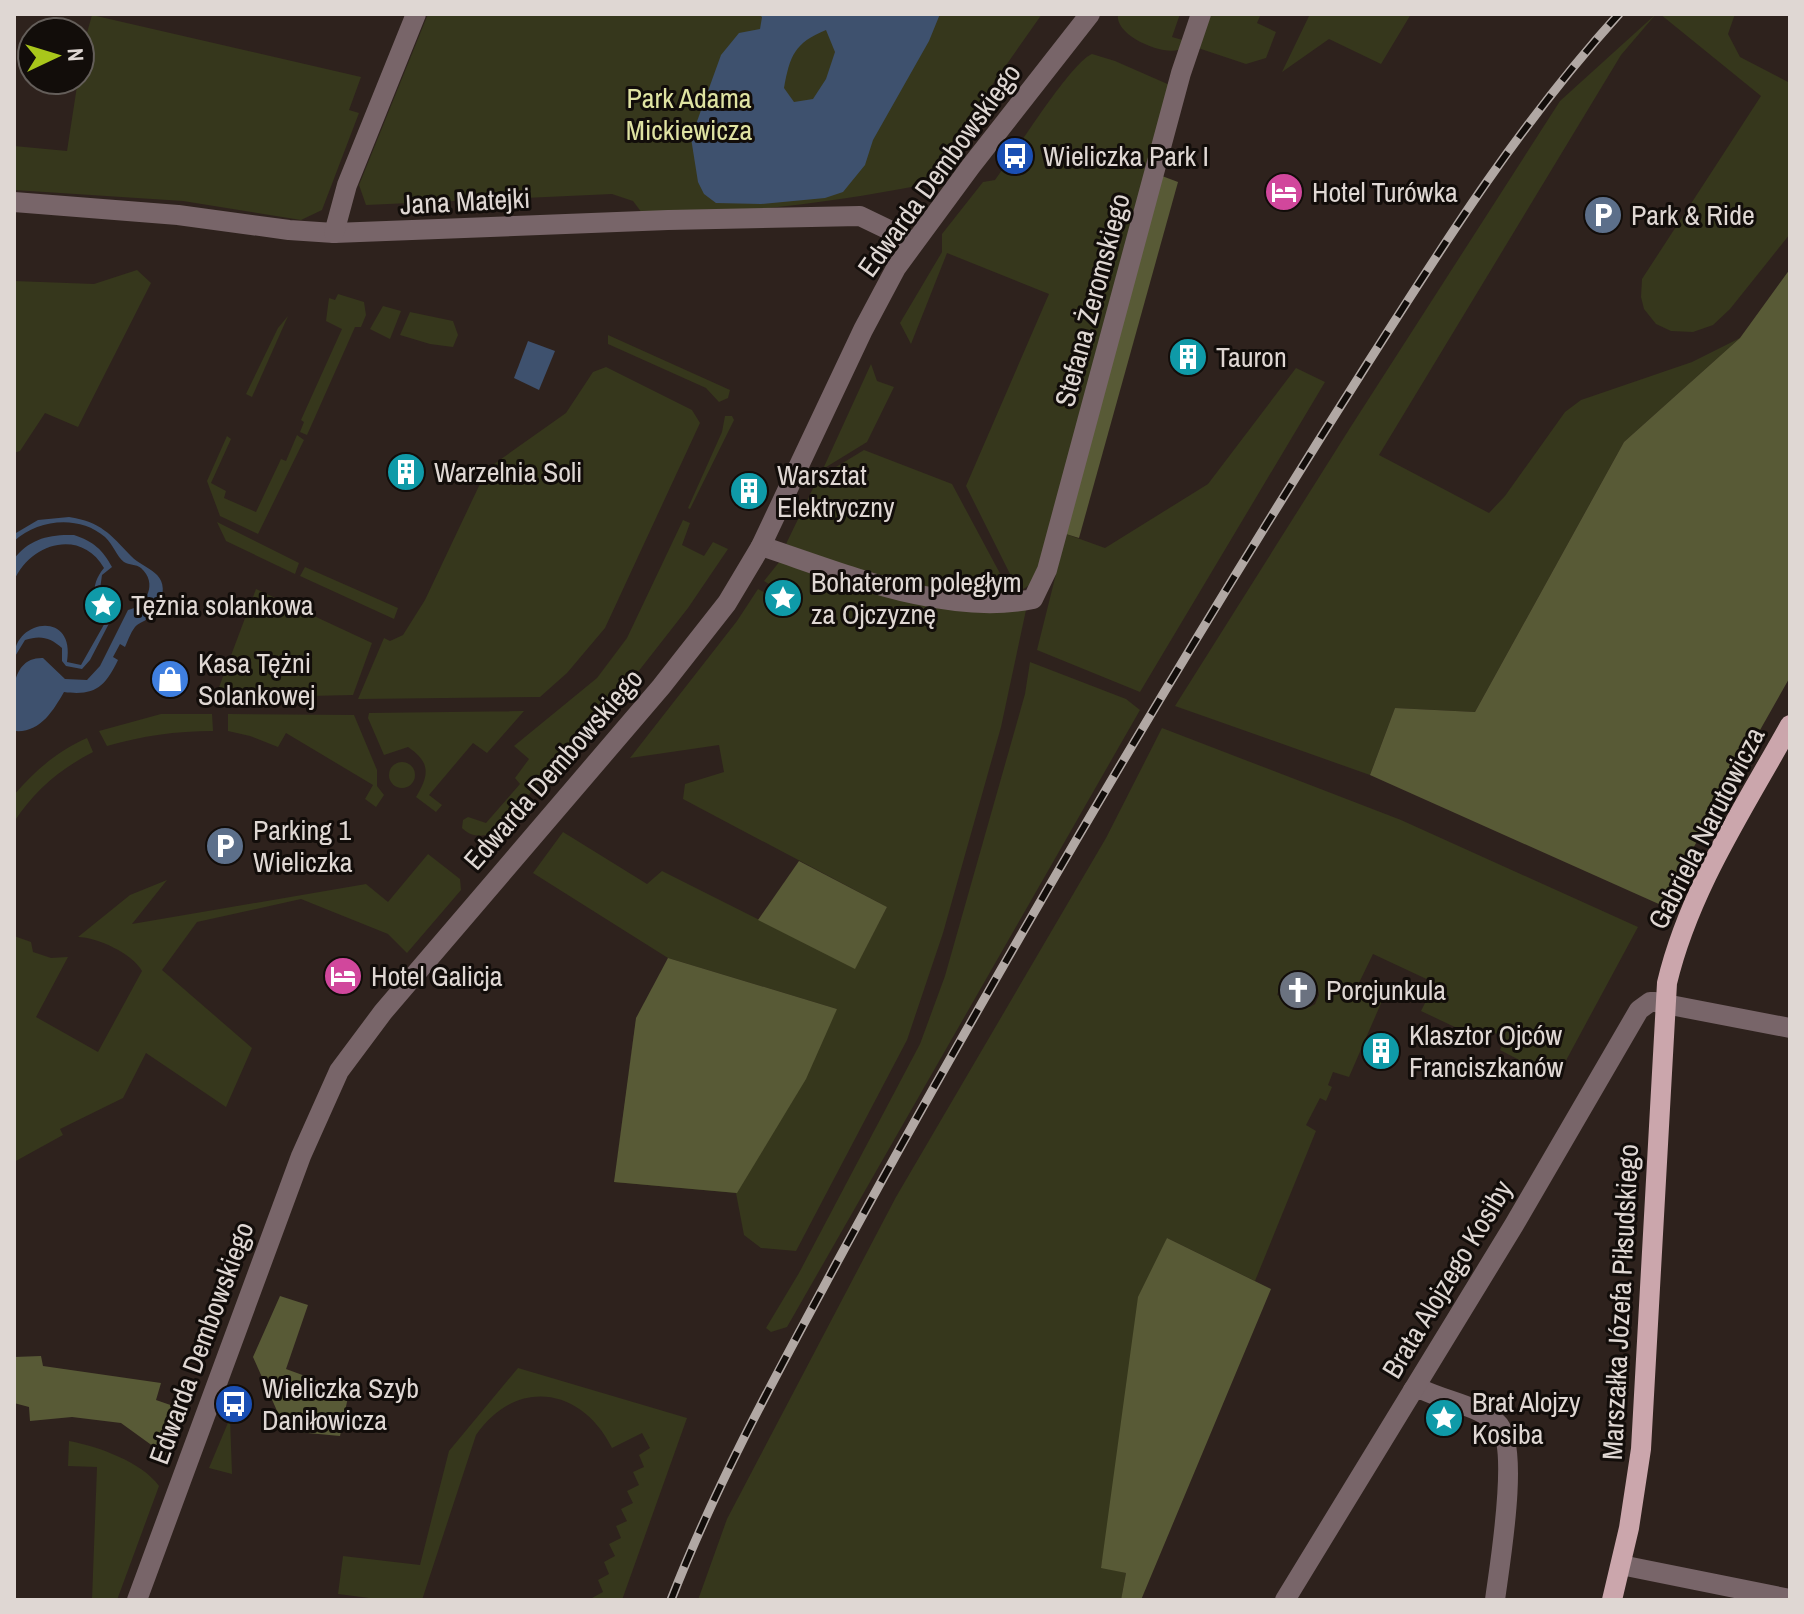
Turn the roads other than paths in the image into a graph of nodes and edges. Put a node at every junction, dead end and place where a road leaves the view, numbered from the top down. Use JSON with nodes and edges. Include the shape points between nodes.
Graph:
{"nodes":[{"id":1,"x":416,"y":14,"type":"edge"},
{"id":2,"x":1090,"y":14,"type":"edge"},
{"id":3,"x":1201,"y":14,"type":"edge"},
{"id":4,"x":14,"y":202,"type":"edge"},
{"id":5,"x":334,"y":233,"type":"junction"},
{"id":6,"x":914,"y":242,"type":"junction"},
{"id":7,"x":770,"y":549,"type":"junction"},
{"id":8,"x":1790,"y":725,"type":"edge"},
{"id":9,"x":1665,"y":1004,"type":"junction"},
{"id":10,"x":1790,"y":1028,"type":"edge"},
{"id":11,"x":1413,"y":1390,"type":"junction"},
{"id":12,"x":1621,"y":1565,"type":"junction"},
{"id":13,"x":1790,"y":1599,"type":"edge"},
{"id":14,"x":137,"y":1600,"type":"edge"},
{"id":15,"x":1285,"y":1600,"type":"edge"},
{"id":16,"x":1495,"y":1600,"type":"edge"},
{"id":17,"x":1612,"y":1600,"type":"edge"}],
"edges":[{"from":1,"to":5,"type":"street","via":[[347,185]]},
{"from":2,"to":6,"type":"street","name":"Edwarda Dembowskiego"},
{"from":3,"to":7,"type":"street","name":"Stefana Żeromskiego","via":[[1047,570],[1033,599],[992,603],[939,598]]},
{"from":4,"to":5,"type":"street","name":"Jana Matejki"},
{"from":5,"to":6,"type":"street","name":"Jana Matejki","via":[[860,216]]},
{"from":6,"to":7,"type":"street","name":"Edwarda Dembowskiego","via":[[880,295]]},
{"from":7,"to":14,"type":"street","name":"Edwarda Dembowskiego","via":[[339,1071],[301,1156]]},
{"from":8,"to":9,"type":"main road","name":"Gabriela Narutowicza","via":[[1700,889],[1674,955]]},
{"from":9,"to":10,"type":"street"},
{"from":9,"to":11,"type":"street","name":"Brata Alojzego Kosiby","via":[[1650,1002],[1630,1023]]},
{"from":9,"to":12,"type":"main road","name":"Marszałka Józefa Piłsudskiego","via":[[1642,1437]]},
{"from":11,"to":15,"type":"street","name":"Brata Alojzego Kosiby"},
{"from":11,"to":16,"type":"street","via":[[1498,1423],[1506,1439],[1505,1528]]},
{"from":12,"to":13,"type":"street"},
{"from":12,"to":17,"type":"main road","name":"Marszałka Józefa Piłsudskiego"}]}
